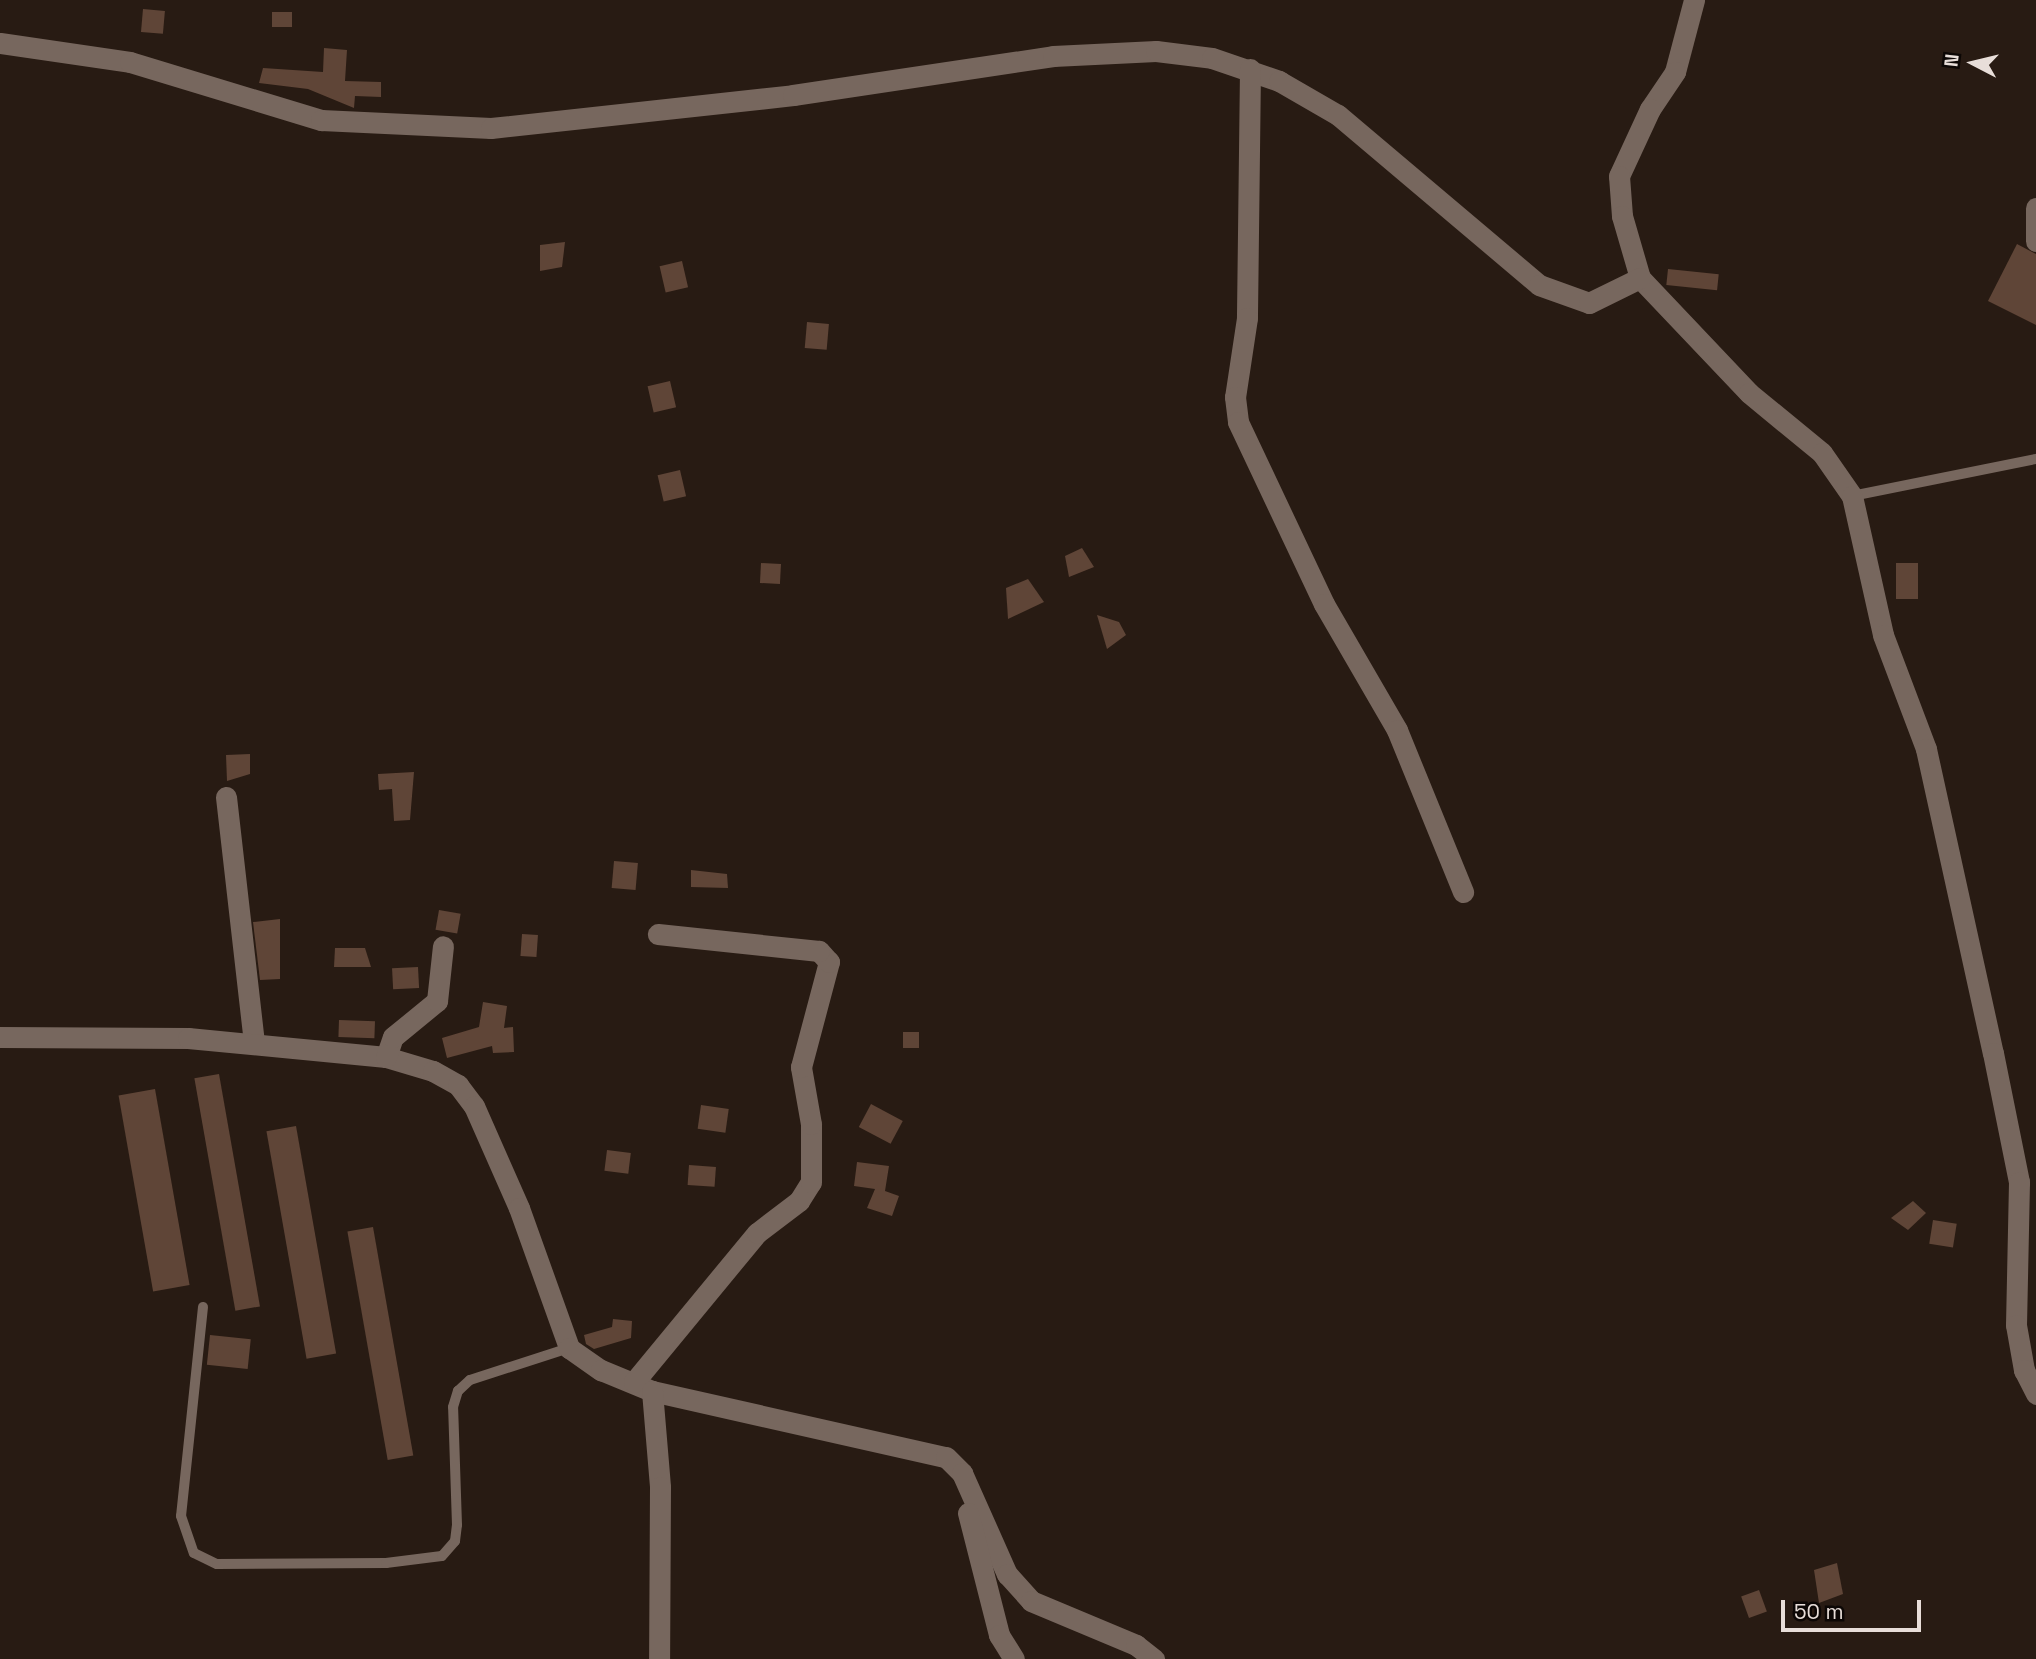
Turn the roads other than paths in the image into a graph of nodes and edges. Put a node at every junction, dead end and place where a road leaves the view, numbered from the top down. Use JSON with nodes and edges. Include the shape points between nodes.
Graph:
{"nodes":[{"id":1,"x":1693,"y":0,"type":"edge"},
{"id":2,"x":0,"y":43,"type":"edge"},
{"id":3,"x":1250,"y":69,"type":"junction"},
{"id":4,"x":2036,"y":208,"type":"edge"},
{"id":5,"x":2036,"y":241,"type":"edge"},
{"id":6,"x":1640,"y":278,"type":"junction"},
{"id":7,"x":2036,"y":459,"type":"edge"},
{"id":8,"x":1852,"y":496,"type":"junction"},
{"id":9,"x":226,"y":797,"type":"dead end"},
{"id":10,"x":1463,"y":892,"type":"dead end"},
{"id":11,"x":658,"y":934,"type":"dead end"},
{"id":12,"x":443,"y":946,"type":"dead end"},
{"id":13,"x":0,"y":1037,"type":"edge"},
{"id":14,"x":254,"y":1043,"type":"junction"},
{"id":15,"x":386,"y":1057,"type":"junction"},
{"id":16,"x":203,"y":1307,"type":"dead end"},
{"id":17,"x":569,"y":1348,"type":"junction"},
{"id":18,"x":643,"y":1387,"type":"junction"},
{"id":19,"x":2036,"y":1394,"type":"edge"},
{"id":20,"x":962,"y":1474,"type":"junction"},
{"id":21,"x":659,"y":1659,"type":"edge"},
{"id":22,"x":1014,"y":1659,"type":"edge"},
{"id":23,"x":1154,"y":1659,"type":"edge"}],
"edges":[{"from":1,"to":6,"type":"street","via":[[1675,72],[1650,109],[1619,176],[1622,216]]},
{"from":2,"to":3,"type":"street","via":[[131,61],[321,120],[491,128],[793,95],[1053,56],[1156,51]]},
{"from":3,"to":6,"type":"street","via":[[1338,115],[1539,285],[1588,303]]},
{"from":3,"to":10,"type":"street","via":[[1247,318],[1235,397],[1238,422],[1324,604],[1397,730]]},
{"from":4,"to":5,"type":"street"},
{"from":6,"to":8,"type":"street","via":[[1749,393],[1822,453]]},
{"from":7,"to":8,"type":"lane"},
{"from":8,"to":19,"type":"street","via":[[1883,635],[1926,749],[1993,1053],[2019,1182],[2016,1325],[2024,1370]]},
{"from":9,"to":14,"type":"street"},
{"from":11,"to":18,"type":"street","via":[[819,951],[829,962],[802,1067],[811,1124],[811,1182],[799,1201],[757,1233]]},
{"from":12,"to":15,"type":"street","via":[[438,1001],[393,1037]]},
{"from":13,"to":14,"type":"street"},
{"from":14,"to":15,"type":"street"},
{"from":15,"to":17,"type":"street","via":[[433,1070],[458,1085],[474,1106],[519,1208]]},
{"from":16,"to":17,"type":"lane","via":[[181,1516],[194,1553],[216,1564],[386,1563],[442,1556],[455,1541],[457,1525],[453,1407],[458,1391],[470,1380]]},
{"from":17,"to":18,"type":"street"},
{"from":18,"to":20,"type":"street","via":[[936,1453]]},
{"from":18,"to":21,"type":"street","via":[[660,1487]]},
{"from":20,"to":22,"type":"street","via":[[976,1559],[999,1635]]},
{"from":20,"to":23,"type":"street","via":[[1007,1574],[1031,1601],[1113,1635]]}]}
